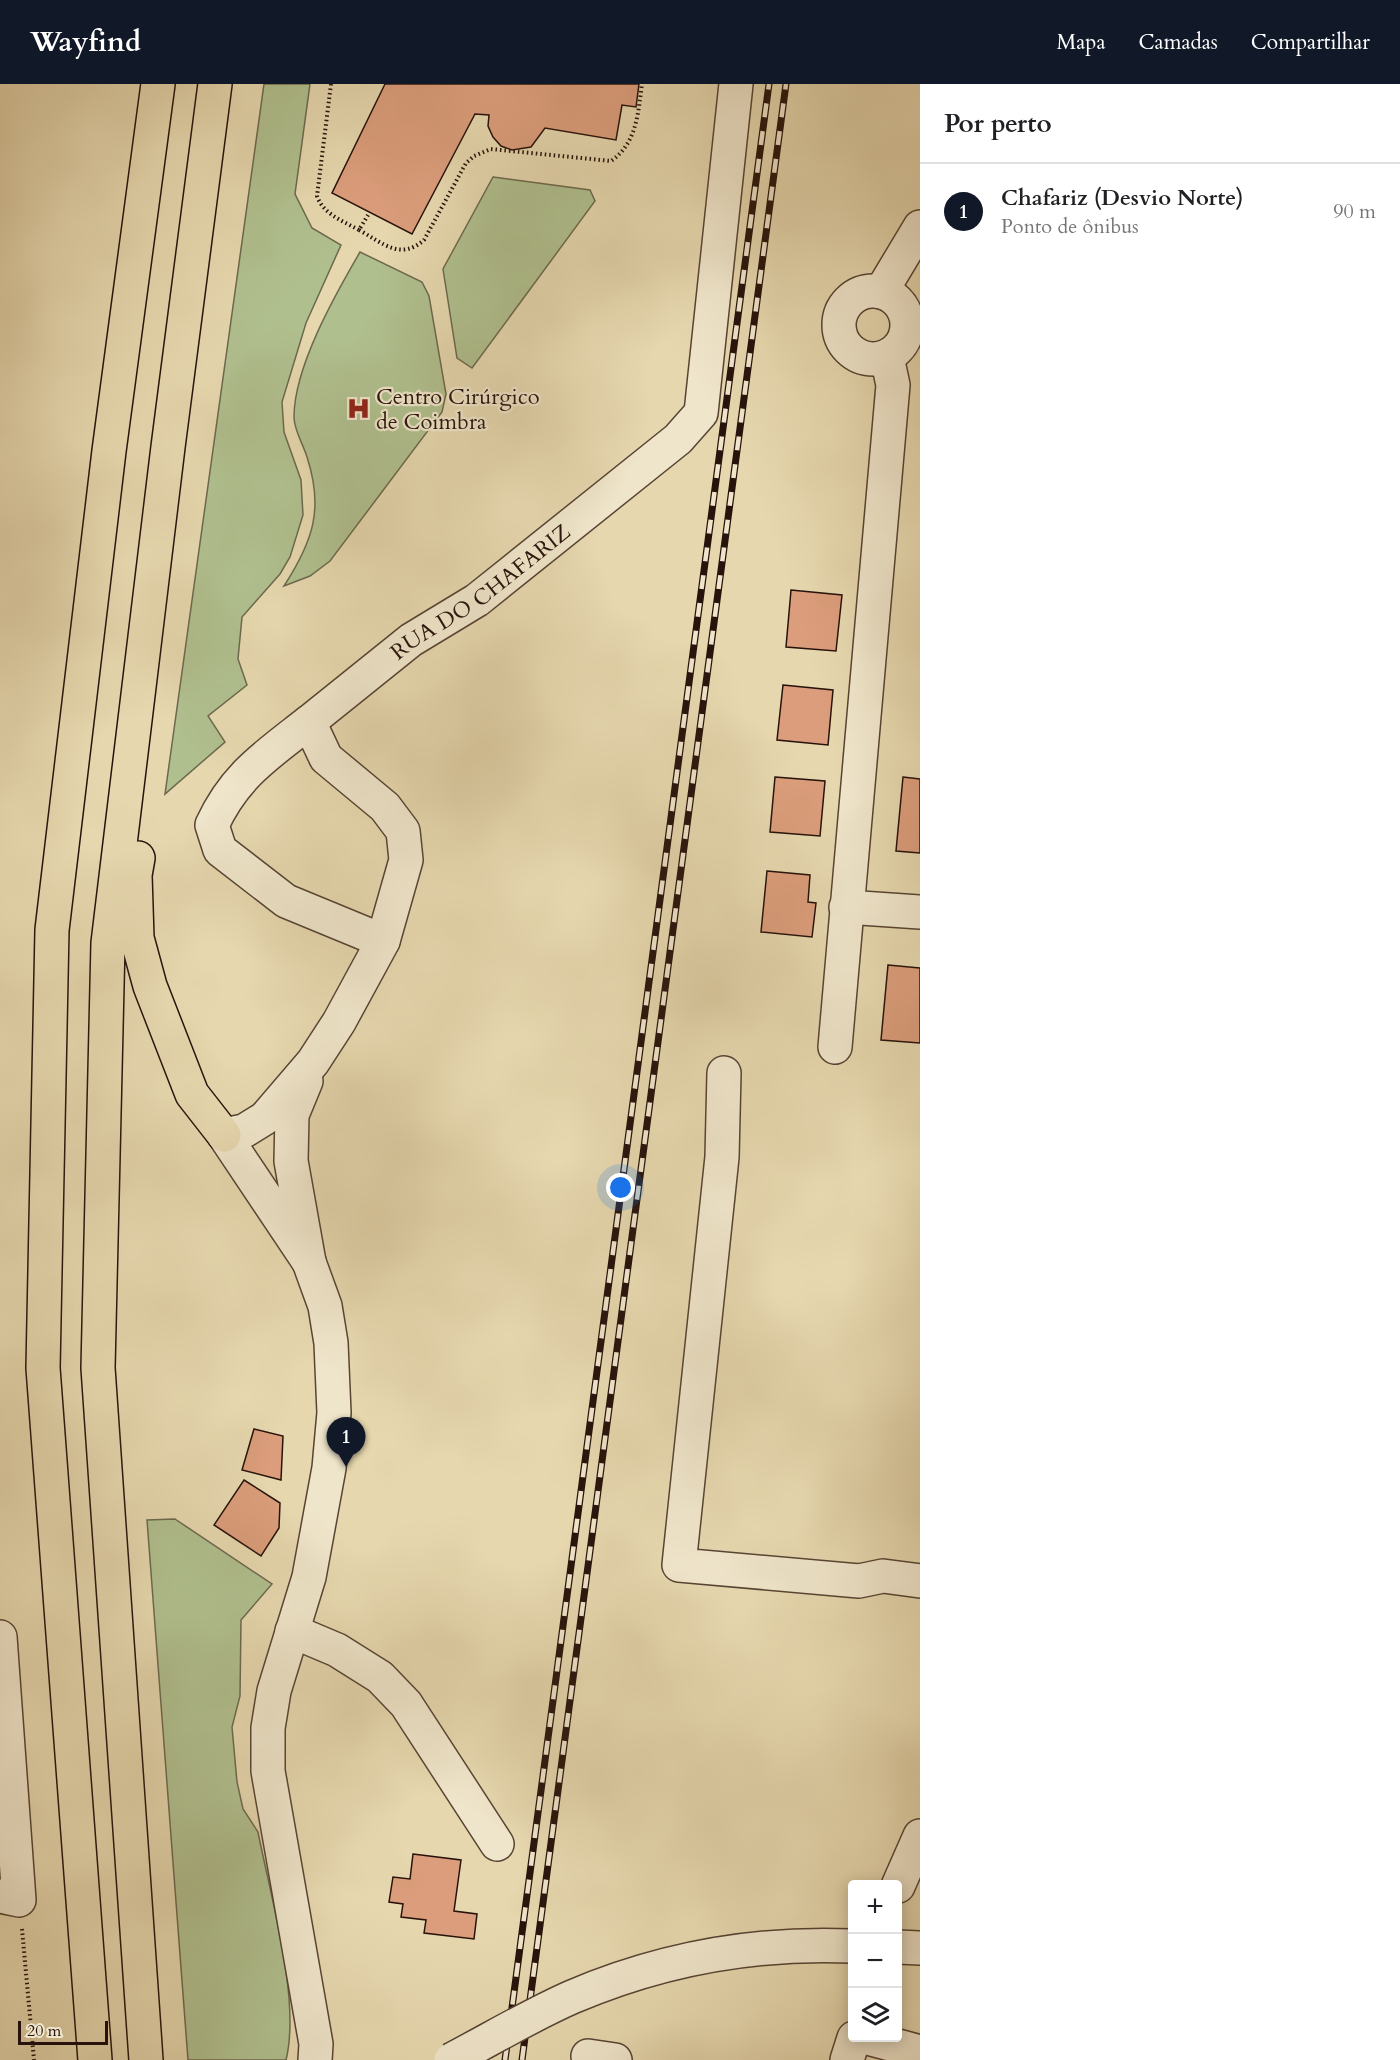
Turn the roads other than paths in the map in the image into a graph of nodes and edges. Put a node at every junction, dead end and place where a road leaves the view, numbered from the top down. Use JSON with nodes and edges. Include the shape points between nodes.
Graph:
{"nodes":[{"id":1,"x":158,"y":84,"type":"edge"},
{"id":2,"x":215,"y":84,"type":"edge"},
{"id":3,"x":735,"y":84,"type":"edge"},
{"id":4,"x":920,"y":227,"type":"edge"},
{"id":5,"x":880,"y":292,"type":"junction"},
{"id":6,"x":887,"y":357,"type":"junction"},
{"id":7,"x":309,"y":722,"type":"junction"},
{"id":8,"x":127,"y":781,"type":"junction"},
{"id":9,"x":846,"y":907,"type":"junction"},
{"id":10,"x":920,"y":912,"type":"edge"},
{"id":11,"x":383,"y":941,"type":"junction"},
{"id":12,"x":835,"y":1047,"type":"dead end"},
{"id":13,"x":313,"y":1062,"type":"junction"},
{"id":14,"x":724,"y":1073,"type":"dead end"},
{"id":15,"x":224,"y":1135,"type":"junction"},
{"id":16,"x":309,"y":1262,"type":"junction"},
{"id":17,"x":920,"y":1581,"type":"edge"},
{"id":18,"x":292,"y":1631,"type":"junction"},
{"id":19,"x":0,"y":1637,"type":"edge"},
{"id":20,"x":920,"y":1836,"type":"edge"},
{"id":21,"x":497,"y":1844,"type":"dead end"},
{"id":22,"x":900,"y":1880,"type":"edge"},
{"id":23,"x":9,"y":1898,"type":"edge"},
{"id":24,"x":848,"y":1946,"type":"edge"},
{"id":25,"x":902,"y":1947,"type":"edge"},
{"id":26,"x":920,"y":1948,"type":"edge"},
{"id":27,"x":852,"y":2042,"type":"edge"},
{"id":28,"x":885,"y":2042,"type":"edge"},
{"id":29,"x":920,"y":2052,"type":"edge"},
{"id":30,"x":319,"y":2054,"type":"edge"},
{"id":31,"x":95,"y":2060,"type":"edge"},
{"id":32,"x":146,"y":2060,"type":"edge"},
{"id":33,"x":451,"y":2060,"type":"edge"},
{"id":34,"x":847,"y":2060,"type":"edge"}],
"edges":[{"from":1,"to":31,"type":"highway","via":[[52,930],[43,1368]]},
{"from":2,"to":8,"type":"highway"},
{"from":3,"to":7,"type":"street","name":"RUA DO CHAFARIZ","via":[[704,397],[701,413],[693,425],[477,600],[411,640]]},
{"from":4,"to":5,"type":"street"},
{"from":5,"to":6,"type":"street","via":[[899,303],[907,322],[903,343]]},
{"from":5,"to":6,"type":"street","via":[[858,295],[849,302],[842,312],[840,335],[853,353],[875,360]]},
{"from":6,"to":9,"type":"street","via":[[893,385]]},
{"from":7,"to":11,"type":"street","via":[[327,758],[385,807],[403,831],[406,860]]},
{"from":7,"to":11,"type":"street","name":"RUA DO CHAFARIZ","via":[[249,769],[225,798],[212,825],[220,850],[286,901]]},
{"from":8,"to":15,"type":"highway","via":[[142,835],[135,874],[137,938],[150,986],[192,1094]]},
{"from":8,"to":32,"type":"highway","via":[[108,943],[98,1368]]},
{"from":9,"to":10,"type":"street"},
{"from":9,"to":12,"type":"street"},
{"from":11,"to":13,"type":"street"},
{"from":13,"to":15,"type":"street","via":[[265,1118],[244,1131]]},
{"from":13,"to":16,"type":"street","via":[[292,1115],[291,1161]]},
{"from":14,"to":17,"type":"street","via":[[722,1157],[679,1566],[859,1581],[883,1576]]},
{"from":15,"to":16,"type":"street"},
{"from":16,"to":18,"type":"street","via":[[325,1305],[334,1413],[309,1577]]},
{"from":18,"to":21,"type":"street","via":[[337,1650],[380,1677],[406,1704]]},
{"from":18,"to":30,"type":"street","via":[[274,1691],[268,1728],[268,1771]]},
{"from":19,"to":23,"type":"street"},
{"from":20,"to":22,"type":"street"},
{"from":24,"to":33,"type":"street","bridge":true,"via":[[800,1943],[714,1954],[646,1970],[572,1997]]},
{"from":25,"to":26,"type":"street"},
{"from":27,"to":34,"type":"street"},
{"from":28,"to":29,"type":"street"}]}
